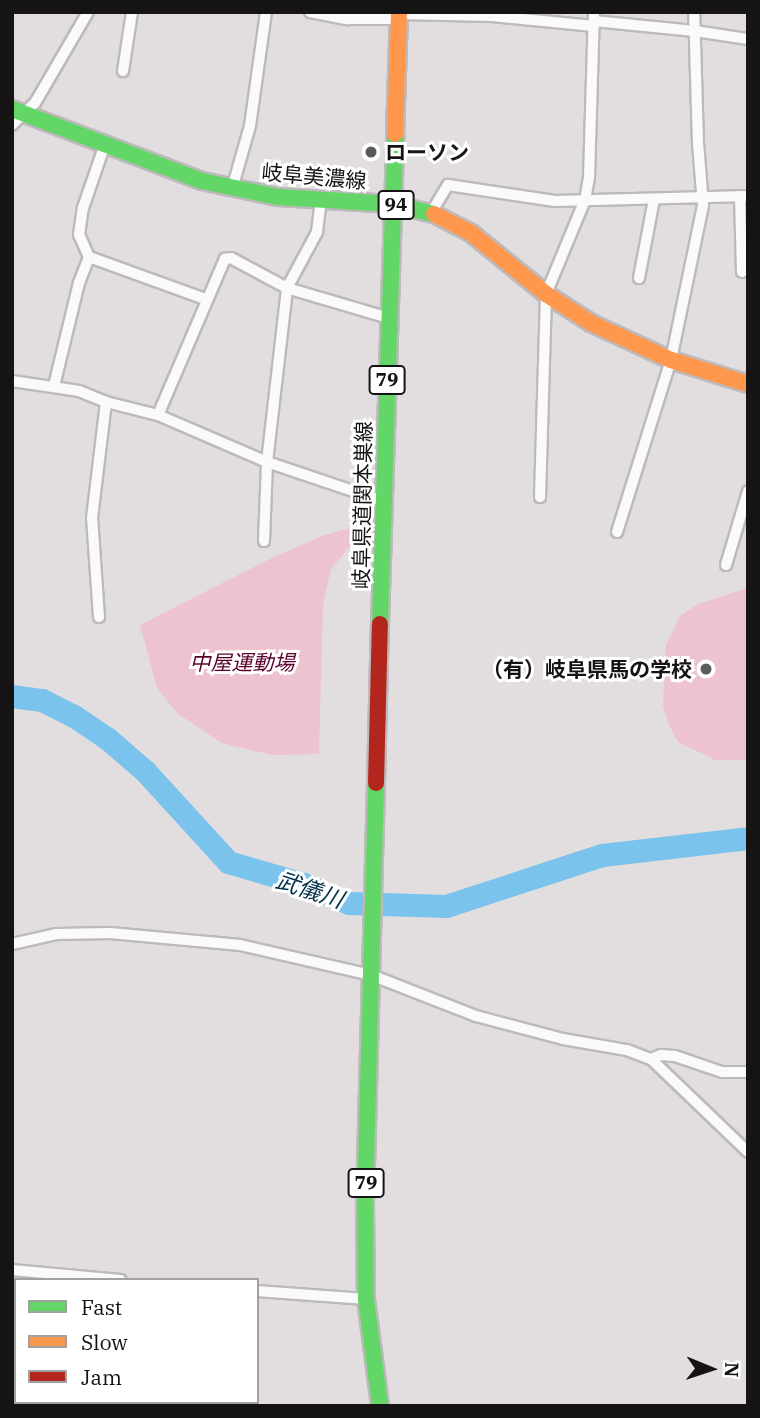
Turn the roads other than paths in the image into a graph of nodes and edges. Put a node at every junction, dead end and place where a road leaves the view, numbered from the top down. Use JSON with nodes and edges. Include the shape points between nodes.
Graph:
{"nodes":[{"id":1,"x":88,"y":12,"type":"edge"},
{"id":2,"x":132,"y":12,"type":"edge"},
{"id":3,"x":266,"y":12,"type":"edge"},
{"id":4,"x":310,"y":12,"type":"edge"},
{"id":5,"x":694,"y":12,"type":"edge"},
{"id":6,"x":399,"y":15,"type":"edge"},
{"id":7,"x":594,"y":20,"type":"edge"},
{"id":8,"x":695,"y":31,"type":"junction"},
{"id":9,"x":748,"y":40,"type":"edge"},
{"id":10,"x":122,"y":71,"type":"dead end"},
{"id":11,"x":16,"y":115,"type":"edge"},
{"id":12,"x":105,"y":144,"type":"junction"},
{"id":13,"x":232,"y":189,"type":"junction"},
{"id":14,"x":744,"y":196,"type":"edge"},
{"id":15,"x":703,"y":197,"type":"junction"},
{"id":16,"x":321,"y":199,"type":"junction"},
{"id":17,"x":654,"y":199,"type":"junction"},
{"id":18,"x":584,"y":200,"type":"junction"},
{"id":19,"x":392,"y":204,"type":"junction"},
{"id":20,"x":431,"y":213,"type":"junction"},
{"id":21,"x":89,"y":257,"type":"junction"},
{"id":22,"x":742,"y":272,"type":"dead end"},
{"id":23,"x":639,"y":278,"type":"dead end"},
{"id":24,"x":287,"y":288,"type":"junction"},
{"id":25,"x":546,"y":294,"type":"junction"},
{"id":26,"x":205,"y":299,"type":"junction"},
{"id":27,"x":388,"y":318,"type":"junction"},
{"id":28,"x":671,"y":360,"type":"junction"},
{"id":29,"x":12,"y":381,"type":"edge"},
{"id":30,"x":748,"y":384,"type":"edge"},
{"id":31,"x":54,"y":386,"type":"junction"},
{"id":32,"x":106,"y":402,"type":"junction"},
{"id":33,"x":158,"y":415,"type":"junction"},
{"id":34,"x":267,"y":462,"type":"junction"},
{"id":35,"x":748,"y":491,"type":"edge"},
{"id":36,"x":540,"y":497,"type":"dead end"},
{"id":37,"x":383,"y":501,"type":"junction"},
{"id":38,"x":617,"y":533,"type":"dead end"},
{"id":39,"x":264,"y":541,"type":"dead end"},
{"id":40,"x":726,"y":565,"type":"dead end"},
{"id":41,"x":99,"y":617,"type":"dead end"},
{"id":42,"x":12,"y":944,"type":"edge"},
{"id":43,"x":371,"y":967,"type":"junction"},
{"id":44,"x":651,"y":1059,"type":"junction"},
{"id":45,"x":748,"y":1072,"type":"edge"},
{"id":46,"x":748,"y":1152,"type":"edge"},
{"id":47,"x":12,"y":1270,"type":"edge"},
{"id":48,"x":99,"y":1278,"type":"edge"},
{"id":49,"x":259,"y":1291,"type":"edge"},
{"id":50,"x":366,"y":1299,"type":"junction"},
{"id":51,"x":380,"y":1406,"type":"edge"}],
"edges":[{"from":1,"to":11,"type":"street","via":[[35,103]]},
{"from":2,"to":10,"type":"street"},
{"from":3,"to":13,"type":"street","via":[[250,126]]},
{"from":4,"to":6,"type":"street","via":[[347,19]]},
{"from":5,"to":8,"type":"street"},
{"from":6,"to":7,"type":"street"},
{"from":6,"to":19,"type":"main road","name":"岐阜県道関本巣線","number":"79"},
{"from":7,"to":8,"type":"street"},
{"from":7,"to":18,"type":"street","via":[[590,178]]},
{"from":8,"to":9,"type":"street"},
{"from":8,"to":15,"type":"street"},
{"from":11,"to":12,"type":"main road","name":"岐阜美濃線","number":"94"},
{"from":12,"to":13,"type":"main road","name":"岐阜美濃線","number":"94"},
{"from":12,"to":21,"type":"street","via":[[83,208],[79,236]]},
{"from":13,"to":16,"type":"main road","name":"岐阜美濃線","number":"94"},
{"from":14,"to":15,"type":"street"},
{"from":14,"to":22,"type":"street"},
{"from":15,"to":17,"type":"street"},
{"from":15,"to":28,"type":"street"},
{"from":16,"to":19,"type":"main road","name":"岐阜美濃線","number":"94"},
{"from":16,"to":24,"type":"street","via":[[317,232]]},
{"from":17,"to":18,"type":"street"},
{"from":17,"to":23,"type":"street"},
{"from":18,"to":20,"type":"street","via":[[555,201],[448,184]]},
{"from":18,"to":25,"type":"street"},
{"from":19,"to":20,"type":"main road","name":"岐阜美濃線","number":"94"},
{"from":19,"to":27,"type":"main road","name":"岐阜県道関本巣線","number":"79"},
{"from":20,"to":25,"type":"main road","name":"岐阜美濃線","number":"94","via":[[471,233]]},
{"from":21,"to":26,"type":"street"},
{"from":21,"to":31,"type":"street"},
{"from":24,"to":26,"type":"street","via":[[231,258],[225,259]]},
{"from":24,"to":27,"type":"street"},
{"from":24,"to":34,"type":"street"},
{"from":25,"to":28,"type":"main road","name":"岐阜美濃線","number":"94","via":[[611,334]]},
{"from":25,"to":36,"type":"street"},
{"from":26,"to":33,"type":"street"},
{"from":27,"to":37,"type":"main road","name":"岐阜県道関本巣線","number":"79"},
{"from":28,"to":30,"type":"main road","name":"岐阜美濃線","number":"94"},
{"from":28,"to":38,"type":"street"},
{"from":29,"to":31,"type":"street"},
{"from":31,"to":32,"type":"street"},
{"from":32,"to":33,"type":"street"},
{"from":32,"to":41,"type":"street","via":[[92,518]]},
{"from":33,"to":34,"type":"street"},
{"from":34,"to":37,"type":"street"},
{"from":34,"to":39,"type":"street"},
{"from":35,"to":40,"type":"street"},
{"from":37,"to":43,"type":"main road","name":"岐阜県道関本巣線","number":"79"},
{"from":42,"to":43,"type":"street","via":[[56,934],[123,934],[240,945]]},
{"from":43,"to":44,"type":"street","via":[[476,1016]]},
{"from":43,"to":50,"type":"main road","number":"79"},
{"from":44,"to":45,"type":"street","via":[[675,1056],[722,1072]]},
{"from":44,"to":46,"type":"street"},
{"from":47,"to":48,"type":"street"},
{"from":49,"to":50,"type":"street"},
{"from":50,"to":51,"type":"main road","number":"79"}]}
